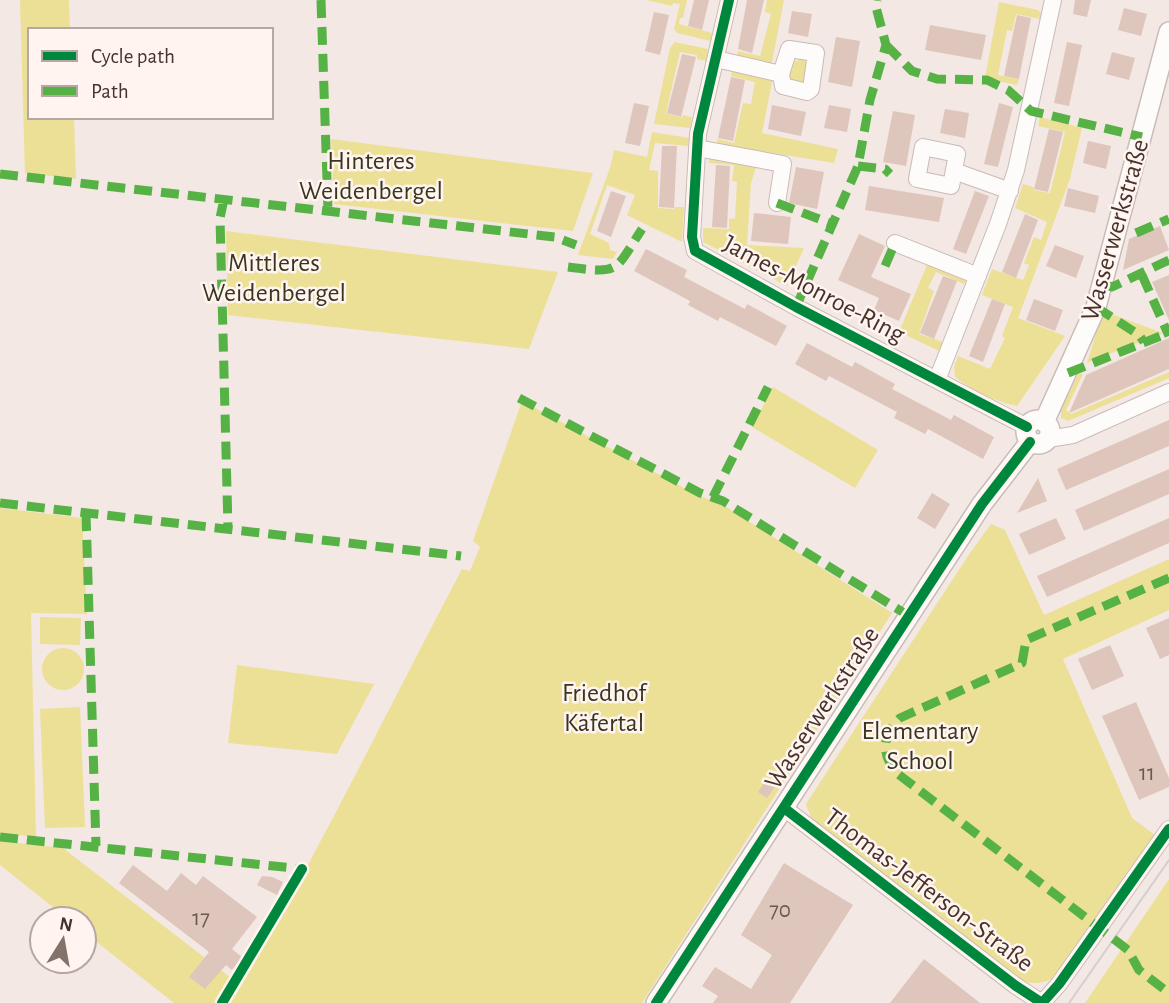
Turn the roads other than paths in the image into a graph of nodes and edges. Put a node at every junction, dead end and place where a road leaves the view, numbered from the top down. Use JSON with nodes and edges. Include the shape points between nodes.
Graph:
{"nodes":[{"id":1,"x":729,"y":0,"type":"edge"},
{"id":2,"x":1053,"y":0,"type":"edge"},
{"id":3,"x":1169,"y":32,"type":"edge"},
{"id":4,"x":716,"y":59,"type":"junction"},
{"id":5,"x":781,"y":75,"type":"dead end"},
{"id":6,"x":697,"y":148,"type":"junction"},
{"id":7,"x":954,"y":171,"type":"dead end"},
{"id":8,"x":1010,"y":191,"type":"junction"},
{"id":9,"x":776,"y":203,"type":"dead end"},
{"id":10,"x":895,"y":243,"type":"dead end"},
{"id":11,"x":978,"y":276,"type":"junction"},
{"id":12,"x":936,"y":380,"type":"junction"},
{"id":13,"x":1169,"y":392,"type":"edge"},
{"id":14,"x":1037,"y":432,"type":"junction"},
{"id":15,"x":784,"y":808,"type":"junction"},
{"id":16,"x":1169,"y":829,"type":"edge"},
{"id":17,"x":656,"y":1003,"type":"edge"}],
"edges":[{"from":1,"to":4,"type":"street","name":"James-Monroe-Ring"},
{"from":2,"to":8,"type":"street"},
{"from":3,"to":14,"type":"street","name":"Wasserwerkstraße","via":[[1097,307]]},
{"from":4,"to":5,"type":"street"},
{"from":4,"to":6,"type":"street","name":"James-Monroe-Ring"},
{"from":6,"to":9,"type":"street","via":[[783,164]]},
{"from":6,"to":12,"type":"street","name":"James-Monroe-Ring","via":[[695,251]]},
{"from":7,"to":8,"type":"street"},
{"from":8,"to":11,"type":"street"},
{"from":10,"to":11,"type":"street"},
{"from":11,"to":12,"type":"street"},
{"from":12,"to":14,"type":"street","name":"James-Monroe-Ring"},
{"from":13,"to":14,"type":"street","via":[[1073,435]]},
{"from":14,"to":15,"type":"street","name":"Wasserwerkstraße","via":[[982,504]]},
{"from":15,"to":16,"type":"street","name":"Thomas-Jefferson-Straße","via":[[1042,1003]]},
{"from":15,"to":17,"type":"street","name":"Wasserwerkstraße"}]}
